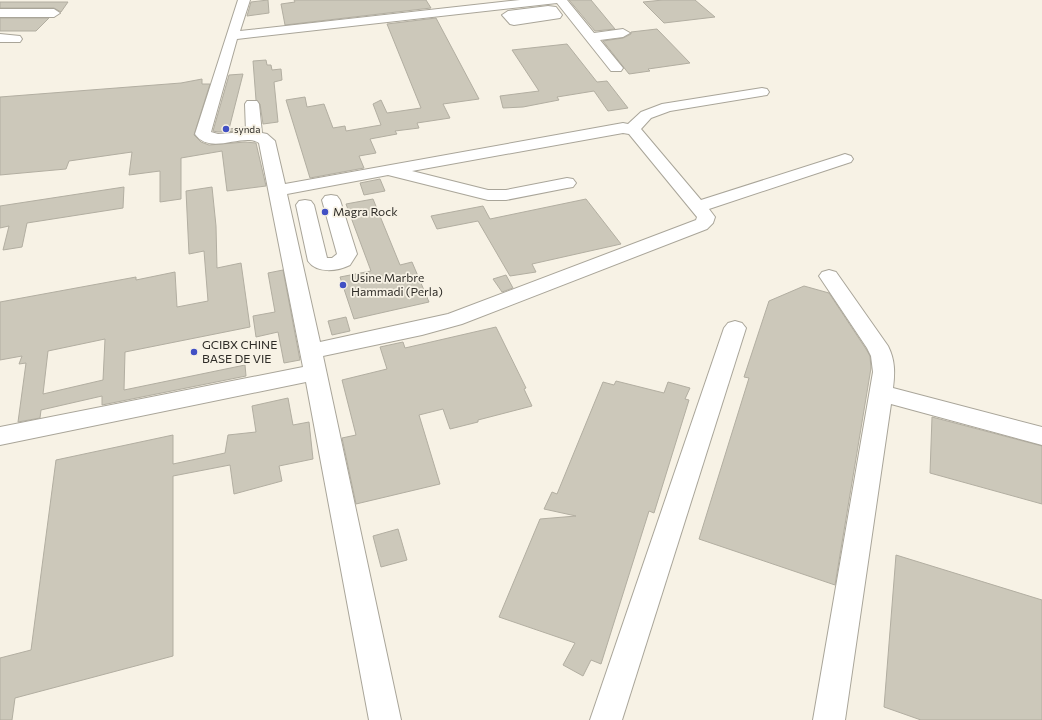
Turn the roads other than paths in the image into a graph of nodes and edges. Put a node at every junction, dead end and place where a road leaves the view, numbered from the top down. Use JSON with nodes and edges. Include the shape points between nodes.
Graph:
{"nodes":[{"id":1,"x":244,"y":0,"type":"edge"},
{"id":2,"x":565,"y":5,"type":"edge"},
{"id":3,"x":553,"y":6,"type":"edge"},
{"id":4,"x":0,"y":13,"type":"edge"},
{"id":5,"x":54,"y":13,"type":"dead end"},
{"id":6,"x":623,"y":33,"type":"dead end"},
{"id":7,"x":232,"y":36,"type":"junction"},
{"id":8,"x":592,"y":37,"type":"junction"},
{"id":9,"x":0,"y":38,"type":"edge"},
{"id":10,"x":15,"y":39,"type":"dead end"},
{"id":11,"x":616,"y":68,"type":"dead end"},
{"id":12,"x":762,"y":92,"type":"dead end"},
{"id":13,"x":252,"y":104,"type":"dead end"},
{"id":14,"x":632,"y":129,"type":"junction"},
{"id":15,"x":254,"y":136,"type":"junction"},
{"id":16,"x":845,"y":159,"type":"dead end"},
{"id":17,"x":385,"y":169,"type":"junction"},
{"id":18,"x":567,"y":183,"type":"dead end"},
{"id":19,"x":280,"y":200,"type":"junction"},
{"id":20,"x":305,"y":205,"type":"junction"},
{"id":21,"x":699,"y":206,"type":"junction"},
{"id":22,"x":829,"y":276,"type":"dead end"},
{"id":23,"x":735,"y":328,"type":"dead end"},
{"id":24,"x":313,"y":361,"type":"junction"},
{"id":25,"x":881,"y":393,"type":"junction"},
{"id":26,"x":0,"y":436,"type":"edge"},
{"id":27,"x":1042,"y":436,"type":"edge"},
{"id":28,"x":388,"y":719,"type":"edge"},
{"id":29,"x":606,"y":720,"type":"edge"},
{"id":30,"x":829,"y":720,"type":"edge"}],
"edges":[{"from":1,"to":7,"type":"street"},
{"from":2,"to":3,"type":"street"},
{"from":2,"to":8,"type":"street"},
{"from":3,"to":7,"type":"street"},
{"from":4,"to":5,"type":"street"},
{"from":6,"to":8,"type":"street"},
{"from":7,"to":15,"type":"street","via":[[203,134],[211,139]]},
{"from":8,"to":11,"type":"street"},
{"from":9,"to":10,"type":"street"},
{"from":12,"to":14,"type":"street","via":[[659,110],[646,115]]},
{"from":13,"to":15,"type":"street"},
{"from":14,"to":17,"type":"street","via":[[619,128]]},
{"from":14,"to":21,"type":"street"},
{"from":15,"to":19,"type":"street","via":[[267,141]]},
{"from":16,"to":21,"type":"street"},
{"from":17,"to":18,"type":"street","via":[[488,196]]},
{"from":17,"to":19,"type":"street"},
{"from":19,"to":20,"type":"street"},
{"from":19,"to":24,"type":"street"},
{"from":20,"to":20,"type":"street","via":[[318,261],[322,264],[336,265],[346,258],[347,254],[338,199]]},
{"from":21,"to":24,"type":"street","via":[[706,217],[701,225],[462,317]]},
{"from":22,"to":25,"type":"street","via":[[880,351],[884,372]]},
{"from":23,"to":29,"type":"street"},
{"from":24,"to":26,"type":"street"},
{"from":24,"to":28,"type":"street"},
{"from":25,"to":27,"type":"street"},
{"from":25,"to":30,"type":"street"}]}
